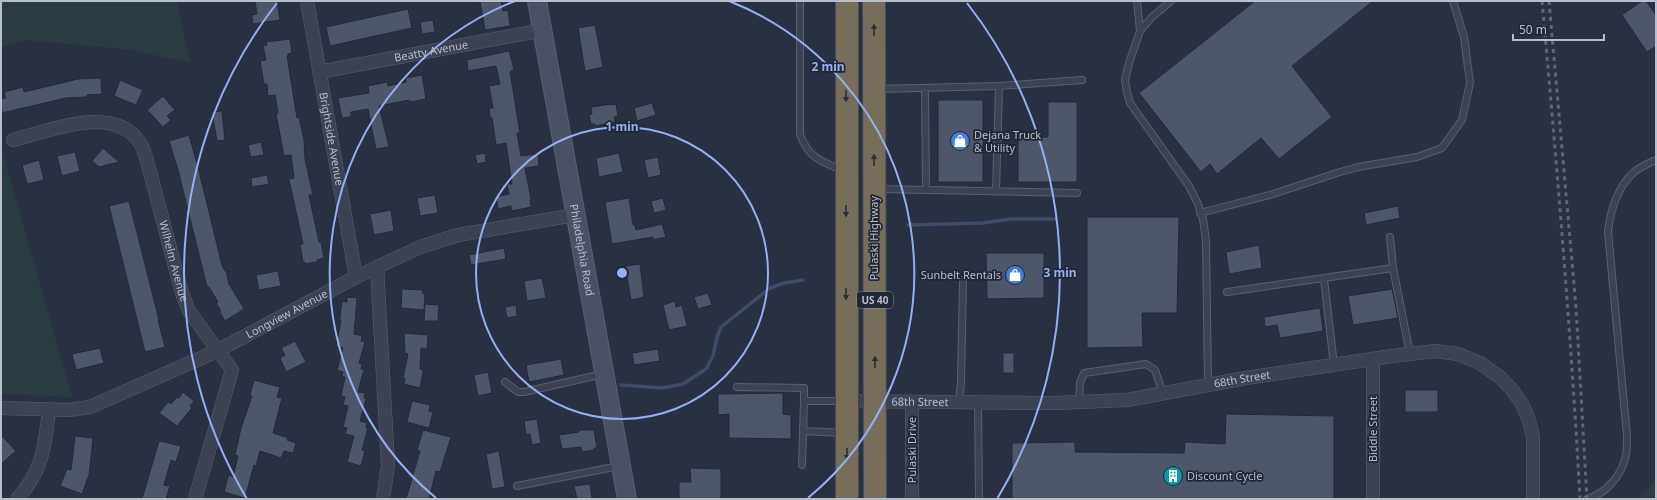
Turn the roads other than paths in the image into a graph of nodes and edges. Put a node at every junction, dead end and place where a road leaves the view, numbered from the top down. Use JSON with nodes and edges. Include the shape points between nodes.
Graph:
{"nodes":[{"id":1,"x":307,"y":1,"type":"edge"},
{"id":2,"x":537,"y":1,"type":"edge"},
{"id":3,"x":800,"y":1,"type":"edge"},
{"id":4,"x":847,"y":1,"type":"edge"},
{"id":5,"x":874,"y":1,"type":"edge"},
{"id":6,"x":1136,"y":1,"type":"edge"},
{"id":7,"x":1171,"y":1,"type":"edge"},
{"id":8,"x":1453,"y":1,"type":"edge"},
{"id":9,"x":543,"y":30,"type":"junction"},
{"id":10,"x":1140,"y":31,"type":"junction"},
{"id":11,"x":319,"y":72,"type":"junction"},
{"id":12,"x":1082,"y":80,"type":"dead end"},
{"id":13,"x":999,"y":86,"type":"junction"},
{"id":14,"x":925,"y":88,"type":"junction"},
{"id":15,"x":874,"y":89,"type":"junction"},
{"id":16,"x":13,"y":140,"type":"dead end"},
{"id":17,"x":1656,"y":160,"type":"edge"},
{"id":18,"x":846,"y":172,"type":"junction"},
{"id":19,"x":874,"y":189,"type":"junction"},
{"id":20,"x":926,"y":190,"type":"junction"},
{"id":21,"x":996,"y":192,"type":"junction"},
{"id":22,"x":1077,"y":193,"type":"dead end"},
{"id":23,"x":1200,"y":213,"type":"junction"},
{"id":24,"x":575,"y":215,"type":"junction"},
{"id":25,"x":1390,"y":237,"type":"dead end"},
{"id":26,"x":377,"y":267,"type":"junction"},
{"id":27,"x":1393,"y":268,"type":"junction"},
{"id":28,"x":356,"y":277,"type":"junction"},
{"id":29,"x":1324,"y":279,"type":"junction"},
{"id":30,"x":963,"y":280,"type":"dead end"},
{"id":31,"x":1227,"y":292,"type":"dead end"},
{"id":32,"x":217,"y":351,"type":"junction"},
{"id":33,"x":1410,"y":354,"type":"junction"},
{"id":34,"x":1373,"y":359,"type":"junction"},
{"id":35,"x":1334,"y":364,"type":"junction"},
{"id":36,"x":604,"y":374,"type":"junction"},
{"id":37,"x":505,"y":382,"type":"dead end"},
{"id":38,"x":1208,"y":386,"type":"junction"},
{"id":39,"x":736,"y":387,"type":"dead end"},
{"id":40,"x":1164,"y":394,"type":"junction"},
{"id":41,"x":804,"y":400,"type":"junction"},
{"id":42,"x":846,"y":401,"type":"junction"},
{"id":43,"x":875,"y":401,"type":"junction"},
{"id":44,"x":912,"y":402,"type":"junction"},
{"id":45,"x":959,"y":402,"type":"junction"},
{"id":46,"x":978,"y":402,"type":"junction"},
{"id":47,"x":1079,"y":403,"type":"junction"},
{"id":48,"x":1,"y":408,"type":"edge"},
{"id":49,"x":49,"y":410,"type":"junction"},
{"id":50,"x":803,"y":431,"type":"junction"},
{"id":51,"x":846,"y":433,"type":"junction"},
{"id":52,"x":802,"y":465,"type":"dead end"},
{"id":53,"x":621,"y":466,"type":"junction"},
{"id":54,"x":517,"y":486,"type":"dead end"},
{"id":55,"x":17,"y":499,"type":"edge"},
{"id":56,"x":195,"y":499,"type":"edge"},
{"id":57,"x":383,"y":499,"type":"edge"},
{"id":58,"x":627,"y":499,"type":"edge"},
{"id":59,"x":846,"y":499,"type":"edge"},
{"id":60,"x":874,"y":499,"type":"edge"},
{"id":61,"x":912,"y":499,"type":"edge"},
{"id":62,"x":979,"y":499,"type":"edge"},
{"id":63,"x":1373,"y":499,"type":"edge"},
{"id":64,"x":1533,"y":499,"type":"edge"},
{"id":65,"x":1588,"y":499,"type":"edge"}],
"edges":[{"from":1,"to":11,"type":"street","name":"Brightside Avenue"},
{"from":2,"to":9,"type":"main road","name":"Philadelphia Road"},
{"from":3,"to":18,"type":"lane","via":[[800,134],[804,147],[812,156]]},
{"from":4,"to":18,"type":"highway","number":"US 40","one_way":true},
{"from":15,"to":5,"type":"highway","name":"Pulaski Highway","number":"US 40","one_way":true},
{"from":6,"to":10,"type":"lane"},
{"from":7,"to":10,"type":"lane"},
{"from":8,"to":23,"type":"lane","via":[[1464,37],[1470,83],[1462,120],[1442,148],[1417,157],[1358,167]]},
{"from":9,"to":11,"type":"street","name":"Beatty Avenue"},
{"from":9,"to":24,"type":"main road","name":"Philadelphia Road"},
{"from":10,"to":23,"type":"lane","via":[[1125,80],[1130,103],[1189,186]]},
{"from":11,"to":28,"type":"street","name":"Brightside Avenue"},
{"from":12,"to":13,"type":"lane"},
{"from":13,"to":14,"type":"lane"},
{"from":13,"to":21,"type":"lane"},
{"from":14,"to":15,"type":"lane"},
{"from":14,"to":20,"type":"lane"},
{"from":19,"to":15,"type":"highway","name":"Pulaski Highway","number":"US 40","one_way":true},
{"from":16,"to":32,"type":"street","name":"Wilhelm Avenue","via":[[82,122],[98,121],[122,128],[140,143],[146,157],[182,293],[189,311]]},
{"from":17,"to":65,"type":"lane","via":[[1634,172],[1614,204],[1610,219],[1608,232],[1627,436],[1626,456],[1612,483],[1595,497]]},
{"from":18,"to":42,"type":"highway","number":"US 40","one_way":true},
{"from":19,"to":20,"type":"lane"},
{"from":43,"to":19,"type":"highway","name":"Pulaski Highway","number":"US 40","one_way":true},
{"from":20,"to":21,"type":"lane"},
{"from":21,"to":22,"type":"lane"},
{"from":23,"to":38,"type":"lane","via":[[1206,241]]},
{"from":24,"to":26,"type":"street","name":"Longview Avenue","via":[[445,238]]},
{"from":24,"to":36,"type":"main road","name":"Philadelphia Road"},
{"from":25,"to":27,"type":"lane"},
{"from":26,"to":28,"type":"street","name":"Longview Avenue"},
{"from":26,"to":57,"type":"street","via":[[388,465]]},
{"from":27,"to":29,"type":"lane"},
{"from":27,"to":33,"type":"lane"},
{"from":28,"to":32,"type":"street","name":"Longview Avenue"},
{"from":29,"to":31,"type":"lane"},
{"from":29,"to":35,"type":"lane"},
{"from":30,"to":45,"type":"lane"},
{"from":32,"to":49,"type":"street","name":"Longview Avenue","via":[[90,408]]},
{"from":32,"to":56,"type":"street","name":"Wilhelm Avenue","via":[[232,370]]},
{"from":33,"to":34,"type":"street","name":"68th Street"},
{"from":33,"to":64,"type":"street","name":"68th Street","via":[[1435,350],[1458,354],[1484,366],[1501,378],[1513,391],[1529,420],[1533,437]]},
{"from":34,"to":35,"type":"street","name":"68th Street"},
{"from":34,"to":63,"type":"street","name":"Biddle Street"},
{"from":35,"to":38,"type":"street","name":"68th Street"},
{"from":36,"to":37,"type":"lane","via":[[524,392],[518,392]]},
{"from":36,"to":53,"type":"main road","name":"Philadelphia Road"},
{"from":38,"to":40,"type":"street","name":"68th Street"},
{"from":39,"to":41,"type":"lane","via":[[804,388]]},
{"from":40,"to":47,"type":"street","name":"68th Street","via":[[1127,400]]},
{"from":40,"to":47,"type":"lane","via":[[1155,370],[1146,364],[1084,373],[1080,383]]},
{"from":41,"to":42,"type":"lane"},
{"from":41,"to":50,"type":"lane"},
{"from":42,"to":43,"type":"street","name":"68th Street"},
{"from":42,"to":51,"type":"highway","number":"US 40"},
{"from":43,"to":44,"type":"street","name":"68th Street"},
{"from":43,"to":60,"type":"highway","name":"Pulaski Highway","number":"US 40"},
{"from":44,"to":45,"type":"street","name":"68th Street"},
{"from":44,"to":61,"type":"street","name":"Pulaski Drive"},
{"from":45,"to":46,"type":"street","name":"68th Street"},
{"from":46,"to":47,"type":"street","name":"68th Street"},
{"from":46,"to":62,"type":"lane"},
{"from":48,"to":49,"type":"street","name":"Longview Avenue"},
{"from":49,"to":55,"type":"street","via":[[41,461],[31,482]]},
{"from":50,"to":51,"type":"lane"},
{"from":50,"to":52,"type":"lane"},
{"from":51,"to":59,"type":"highway","number":"US 40","one_way":true},
{"from":53,"to":54,"type":"lane"},
{"from":53,"to":58,"type":"main road","name":"Philadelphia Road"}]}
